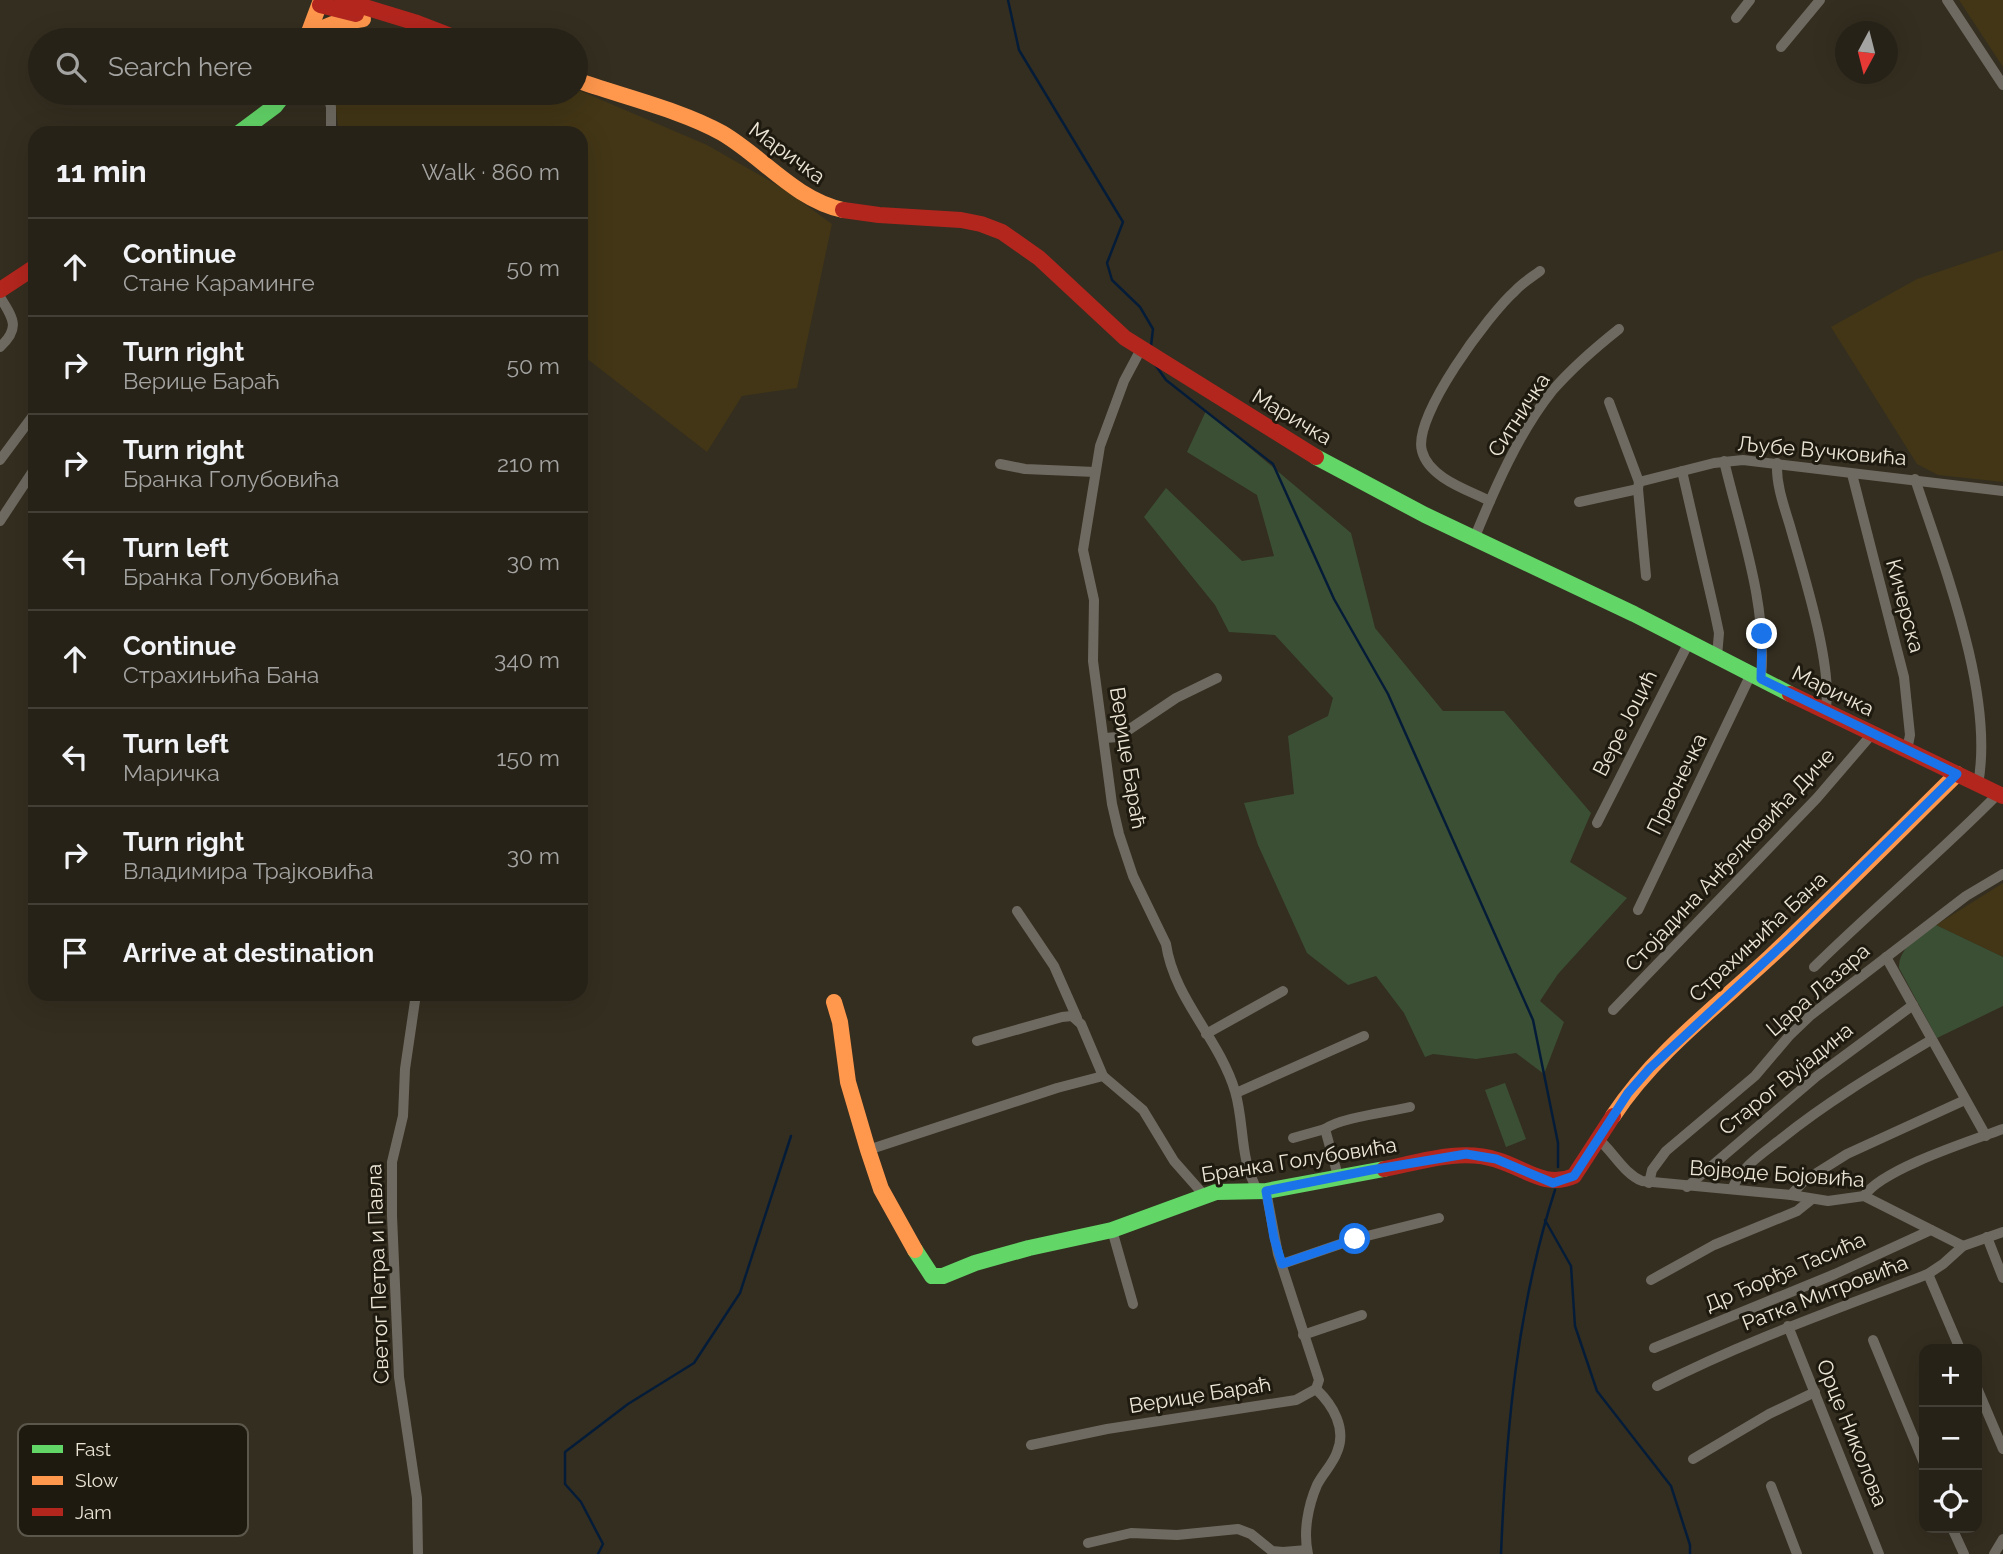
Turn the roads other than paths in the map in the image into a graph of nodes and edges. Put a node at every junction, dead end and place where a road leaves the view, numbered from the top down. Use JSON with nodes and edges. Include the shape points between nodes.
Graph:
{"nodes":[{"id":1,"x":1750,"y":0,"type":"edge"},
{"id":2,"x":1820,"y":0,"type":"edge"},
{"id":3,"x":1947,"y":0,"type":"edge"},
{"id":4,"x":334,"y":2,"type":"edge"},
{"id":5,"x":372,"y":18,"type":"junction"},
{"id":6,"x":1736,"y":18,"type":"dead end"},
{"id":7,"x":318,"y":28,"type":"edge"},
{"id":8,"x":327,"y":28,"type":"edge"},
{"id":9,"x":402,"y":28,"type":"edge"},
{"id":10,"x":427,"y":28,"type":"edge"},
{"id":11,"x":1781,"y":47,"type":"dead end"},
{"id":12,"x":588,"y":84,"type":"edge"},
{"id":13,"x":2003,"y":85,"type":"edge"},
{"id":14,"x":265,"y":105,"type":"edge"},
{"id":15,"x":276,"y":105,"type":"edge"},
{"id":16,"x":330,"y":105,"type":"edge"},
{"id":17,"x":246,"y":126,"type":"edge"},
{"id":18,"x":249,"y":126,"type":"edge"},
{"id":19,"x":331,"y":126,"type":"edge"},
{"id":20,"x":1540,"y":271,"type":"dead end"},
{"id":21,"x":28,"y":272,"type":"edge"},
{"id":22,"x":0,"y":290,"type":"edge"},
{"id":23,"x":0,"y":297,"type":"edge"},
{"id":24,"x":1619,"y":329,"type":"dead end"},
{"id":25,"x":0,"y":346,"type":"edge"},
{"id":26,"x":1149,"y":354,"type":"junction"},
{"id":27,"x":1609,"y":402,"type":"dead end"},
{"id":28,"x":28,"y":422,"type":"edge"},
{"id":29,"x":0,"y":460,"type":"edge"},
{"id":30,"x":1724,"y":461,"type":"junction"},
{"id":31,"x":1777,"y":463,"type":"junction"},
{"id":32,"x":1000,"y":464,"type":"dead end"},
{"id":33,"x":1682,"y":471,"type":"junction"},
{"id":34,"x":1094,"y":472,"type":"junction"},
{"id":35,"x":1852,"y":474,"type":"junction"},
{"id":36,"x":28,"y":478,"type":"edge"},
{"id":37,"x":1915,"y":479,"type":"junction"},
{"id":38,"x":1638,"y":485,"type":"junction"},
{"id":39,"x":2003,"y":491,"type":"edge"},
{"id":40,"x":1490,"y":501,"type":"junction"},
{"id":41,"x":1579,"y":502,"type":"dead end"},
{"id":42,"x":0,"y":521,"type":"edge"},
{"id":43,"x":1474,"y":539,"type":"junction"},
{"id":44,"x":1646,"y":576,"type":"dead end"},
{"id":45,"x":1689,"y":642,"type":"junction"},
{"id":46,"x":1717,"y":656,"type":"junction"},
{"id":47,"x":1756,"y":677,"type":"junction"},
{"id":48,"x":1217,"y":678,"type":"dead end"},
{"id":49,"x":1825,"y":712,"type":"junction"},
{"id":50,"x":1872,"y":734,"type":"junction"},
{"id":51,"x":1105,"y":738,"type":"junction"},
{"id":52,"x":1907,"y":750,"type":"junction"},
{"id":53,"x":1957,"y":774,"type":"junction"},
{"id":54,"x":1978,"y":783,"type":"junction"},
{"id":55,"x":2001,"y":795,"type":"edge"},
{"id":56,"x":1597,"y":823,"type":"dead end"},
{"id":57,"x":2003,"y":874,"type":"edge"},
{"id":58,"x":1638,"y":910,"type":"dead end"},
{"id":59,"x":1017,"y":911,"type":"dead end"},
{"id":60,"x":1886,"y":957,"type":"junction"},
{"id":61,"x":1814,"y":967,"type":"dead end"},
{"id":62,"x":1283,"y":991,"type":"dead end"},
{"id":63,"x":415,"y":1001,"type":"edge"},
{"id":64,"x":834,"y":1002,"type":"dead end"},
{"id":65,"x":1913,"y":1005,"type":"junction"},
{"id":66,"x":1613,"y":1010,"type":"dead end"},
{"id":67,"x":1077,"y":1018,"type":"junction"},
{"id":68,"x":1206,"y":1034,"type":"junction"},
{"id":69,"x":1364,"y":1036,"type":"dead end"},
{"id":70,"x":1931,"y":1040,"type":"junction"},
{"id":71,"x":977,"y":1041,"type":"dead end"},
{"id":72,"x":1103,"y":1076,"type":"junction"},
{"id":73,"x":1236,"y":1093,"type":"junction"},
{"id":74,"x":1965,"y":1100,"type":"junction"},
{"id":75,"x":1410,"y":1107,"type":"dead end"},
{"id":76,"x":1325,"y":1129,"type":"junction"},
{"id":77,"x":2003,"y":1129,"type":"edge"},
{"id":78,"x":1986,"y":1136,"type":"junction"},
{"id":79,"x":1293,"y":1138,"type":"dead end"},
{"id":80,"x":1597,"y":1138,"type":"junction"},
{"id":81,"x":868,"y":1150,"type":"junction"},
{"id":82,"x":1338,"y":1176,"type":"junction"},
{"id":83,"x":1649,"y":1183,"type":"junction"},
{"id":84,"x":1687,"y":1187,"type":"junction"},
{"id":85,"x":1732,"y":1189,"type":"junction"},
{"id":86,"x":1262,"y":1191,"type":"junction"},
{"id":87,"x":1204,"y":1195,"type":"junction"},
{"id":88,"x":1791,"y":1195,"type":"junction"},
{"id":89,"x":1864,"y":1196,"type":"junction"},
{"id":90,"x":1812,"y":1199,"type":"junction"},
{"id":91,"x":1439,"y":1218,"type":"dead end"},
{"id":92,"x":1112,"y":1230,"type":"junction"},
{"id":93,"x":1931,"y":1230,"type":"junction"},
{"id":94,"x":2003,"y":1232,"type":"edge"},
{"id":95,"x":1987,"y":1237,"type":"junction"},
{"id":96,"x":1963,"y":1246,"type":"junction"},
{"id":97,"x":1282,"y":1264,"type":"junction"},
{"id":98,"x":1928,"y":1274,"type":"junction"},
{"id":99,"x":2003,"y":1278,"type":"edge"},
{"id":100,"x":1651,"y":1280,"type":"dead end"},
{"id":101,"x":1132,"y":1304,"type":"dead end"},
{"id":102,"x":1362,"y":1315,"type":"dead end"},
{"id":103,"x":1788,"y":1326,"type":"junction"},
{"id":104,"x":1303,"y":1335,"type":"junction"},
{"id":105,"x":1873,"y":1340,"type":"dead end"},
{"id":106,"x":1958,"y":1344,"type":"edge"},
{"id":107,"x":1654,"y":1348,"type":"dead end"},
{"id":108,"x":1657,"y":1386,"type":"dead end"},
{"id":109,"x":1316,"y":1389,"type":"junction"},
{"id":110,"x":1815,"y":1392,"type":"junction"},
{"id":111,"x":1982,"y":1400,"type":"edge"},
{"id":112,"x":1031,"y":1445,"type":"dead end"},
{"id":113,"x":2003,"y":1449,"type":"edge"},
{"id":114,"x":1919,"y":1450,"type":"edge"},
{"id":115,"x":1693,"y":1459,"type":"dead end"},
{"id":116,"x":1771,"y":1486,"type":"dead end"},
{"id":117,"x":1954,"y":1533,"type":"edge"},
{"id":118,"x":2003,"y":1539,"type":"edge"},
{"id":119,"x":1088,"y":1543,"type":"dead end"},
{"id":120,"x":1308,"y":1552,"type":"edge"},
{"id":121,"x":418,"y":1554,"type":"edge"},
{"id":122,"x":1797,"y":1554,"type":"edge"},
{"id":123,"x":1879,"y":1554,"type":"edge"},
{"id":124,"x":1964,"y":1554,"type":"edge"},
{"id":125,"x":1994,"y":1554,"type":"edge"}],
"edges":[{"from":1,"to":6,"type":"street"},
{"from":2,"to":11,"type":"street"},
{"from":3,"to":13,"type":"street"},
{"from":4,"to":5,"type":"street"},
{"from":4,"to":7,"type":"street"},
{"from":4,"to":10,"type":"street"},
{"from":5,"to":8,"type":"street"},
{"from":5,"to":9,"type":"street"},
{"from":12,"to":26,"type":"street","name":"Маричка","via":[[721,133],[811,198],[833,208],[950,218],[1002,233],[1036,256],[1101,318]]},
{"from":14,"to":17,"type":"street"},
{"from":15,"to":18,"type":"street"},
{"from":16,"to":19,"type":"street"},
{"from":20,"to":40,"type":"street","via":[[1514,291],[1463,355],[1421,438],[1421,451],[1433,469]]},
{"from":21,"to":22,"type":"street"},
{"from":23,"to":25,"type":"street","via":[[13,326]]},
{"from":24,"to":40,"type":"street","name":"Ситничка","via":[[1552,392]]},
{"from":26,"to":34,"type":"street","name":"Верице Бараћ","via":[[1132,362],[1106,426]]},
{"from":26,"to":43,"type":"street","name":"Маричка","via":[[1325,462]]},
{"from":27,"to":38,"type":"street"},
{"from":28,"to":29,"type":"street"},
{"from":30,"to":31,"type":"street","name":"Љубе Вучковића"},
{"from":30,"to":33,"type":"street","name":"Љубе Вучковића"},
{"from":30,"to":47,"type":"street","via":[[1758,604],[1763,660]]},
{"from":31,"to":35,"type":"street","name":"Љубе Вучковића"},
{"from":31,"to":49,"type":"street","via":[[1777,480],[1825,667]]},
{"from":32,"to":34,"type":"street"},
{"from":33,"to":38,"type":"street","name":"Љубе Вучковића"},
{"from":33,"to":46,"type":"street","via":[[1716,614]]},
{"from":34,"to":51,"type":"street","name":"Верице Бараћ","via":[[1083,551],[1094,600],[1093,661]]},
{"from":35,"to":37,"type":"street","name":"Љубе Вучковића"},
{"from":35,"to":52,"type":"street","name":"Кичерска","via":[[1903,677],[1910,735]]},
{"from":36,"to":42,"type":"street"},
{"from":37,"to":39,"type":"street","name":"Љубе Вучковића"},
{"from":37,"to":54,"type":"street","via":[[1974,679],[1981,746]]},
{"from":38,"to":41,"type":"street","name":"Љубе Вучковића"},
{"from":38,"to":44,"type":"street"},
{"from":40,"to":43,"type":"street","name":"Ситничка"},
{"from":43,"to":45,"type":"street","name":"Маричка"},
{"from":45,"to":46,"type":"street","name":"Маричка"},
{"from":45,"to":56,"type":"street","name":"Вере Јоцић"},
{"from":46,"to":47,"type":"street","name":"Маричка"},
{"from":47,"to":49,"type":"street","name":"Маричка"},
{"from":47,"to":58,"type":"street","name":"Првонечка"},
{"from":48,"to":51,"type":"street","via":[[1176,698],[1118,737]]},
{"from":49,"to":50,"type":"street","name":"Маричка"},
{"from":50,"to":52,"type":"street","name":"Маричка"},
{"from":50,"to":66,"type":"street","name":"Стојадина Анђелковића Диче","via":[[1818,798]]},
{"from":51,"to":68,"type":"street","name":"Верице Бараћ","via":[[1112,804],[1128,863],[1166,944],[1182,991]]},
{"from":52,"to":53,"type":"street","name":"Маричка"},
{"from":53,"to":54,"type":"street","name":"Маричка"},
{"from":53,"to":80,"type":"street","name":"Страхињића Бана","via":[[1669,1049],[1628,1093]]},
{"from":54,"to":55,"type":"street","name":"Маричка"},
{"from":55,"to":61,"type":"street"},
{"from":57,"to":60,"type":"street","name":"Цара Лазара"},
{"from":59,"to":67,"type":"street","via":[[1054,966]]},
{"from":60,"to":65,"type":"street"},
{"from":60,"to":83,"type":"street","name":"Цара Лазара","via":[[1811,1015],[1755,1076],[1666,1151]]},
{"from":62,"to":68,"type":"street"},
{"from":63,"to":121,"type":"street","name":"Светог Петра и Павла","via":[[403,1116],[392,1162],[391,1216],[399,1377],[417,1498]]},
{"from":64,"to":81,"type":"street","via":[[848,1082]]},
{"from":65,"to":70,"type":"street"},
{"from":65,"to":84,"type":"street","name":"Старог Вујадина","via":[[1817,1076]]},
{"from":67,"to":71,"type":"street","via":[[1062,1017]]},
{"from":67,"to":72,"type":"street"},
{"from":68,"to":73,"type":"street","name":"Верице Бараћ"},
{"from":69,"to":73,"type":"street"},
{"from":70,"to":74,"type":"street"},
{"from":70,"to":85,"type":"street","via":[[1807,1118],[1748,1165]]},
{"from":72,"to":81,"type":"street"},
{"from":72,"to":87,"type":"street","via":[[1143,1110],[1174,1161]]},
{"from":73,"to":86,"type":"street","name":"Верице Бараћ","via":[[1247,1170]]},
{"from":74,"to":78,"type":"street"},
{"from":74,"to":88,"type":"street","via":[[1856,1149],[1804,1181]]},
{"from":75,"to":76,"type":"street","via":[[1344,1120]]},
{"from":76,"to":79,"type":"street"},
{"from":76,"to":82,"type":"street"},
{"from":77,"to":78,"type":"street"},
{"from":78,"to":89,"type":"street","via":[[1879,1180]]},
{"from":80,"to":82,"type":"street","name":"Бранка Голубовића","via":[[1574,1176],[1562,1182],[1544,1181],[1496,1159],[1466,1154]]},
{"from":80,"to":83,"type":"street","name":"Војводе Бојовића","via":[[1635,1178]]},
{"from":81,"to":92,"type":"street","name":"Бранка Голубовића","via":[[881,1189],[926,1270],[935,1277],[1028,1248]]},
{"from":82,"to":86,"type":"street","name":"Бранка Голубовића"},
{"from":83,"to":84,"type":"street","name":"Војводе Бојовића"},
{"from":84,"to":85,"type":"street","name":"Војводе Бојовића"},
{"from":85,"to":88,"type":"street","name":"Војводе Бојовића"},
{"from":86,"to":87,"type":"street","name":"Бранка Голубовића"},
{"from":86,"to":97,"type":"street","name":"Верице Бараћ"},
{"from":87,"to":92,"type":"street","name":"Бранка Голубовића"},
{"from":88,"to":90,"type":"street","name":"Војводе Бојовића"},
{"from":89,"to":90,"type":"street","name":"Војводе Бојовића"},
{"from":89,"to":93,"type":"street","name":"Војводе Бојовића"},
{"from":90,"to":100,"type":"street","via":[[1797,1211],[1687,1258]]},
{"from":91,"to":97,"type":"street"},
{"from":92,"to":101,"type":"street"},
{"from":93,"to":96,"type":"street","name":"Војводе Бојовића"},
{"from":93,"to":107,"type":"street","name":"Др Ђорђа Тасића"},
{"from":94,"to":95,"type":"street","name":"Ратка Митровића"},
{"from":95,"to":96,"type":"street","name":"Ратка Митровића"},
{"from":95,"to":99,"type":"street"},
{"from":96,"to":98,"type":"street","name":"Ратка Митровића"},
{"from":97,"to":104,"type":"street","name":"Верице Бараћ"},
{"from":98,"to":103,"type":"street","name":"Ратка Митровића"},
{"from":98,"to":106,"type":"street"},
{"from":102,"to":104,"type":"street"},
{"from":103,"to":108,"type":"street","name":"Ратка Митровића"},
{"from":103,"to":110,"type":"street","name":"Орце Николова"},
{"from":104,"to":109,"type":"street","name":"Верице Бараћ","via":[[1319,1380]]},
{"from":105,"to":114,"type":"street"},
{"from":109,"to":112,"type":"street","name":"Верице Бараћ","via":[[1296,1401]]},
{"from":109,"to":120,"type":"street","via":[[1334,1411],[1340,1437],[1312,1501]]},
{"from":110,"to":115,"type":"street"},
{"from":110,"to":123,"type":"street","name":"Орце Николова"},
{"from":111,"to":113,"type":"street"},
{"from":116,"to":122,"type":"street"},
{"from":117,"to":124,"type":"street"},
{"from":118,"to":125,"type":"street"},
{"from":119,"to":120,"type":"street","via":[[1131,1532],[1178,1535],[1238,1529],[1272,1551]]}]}
